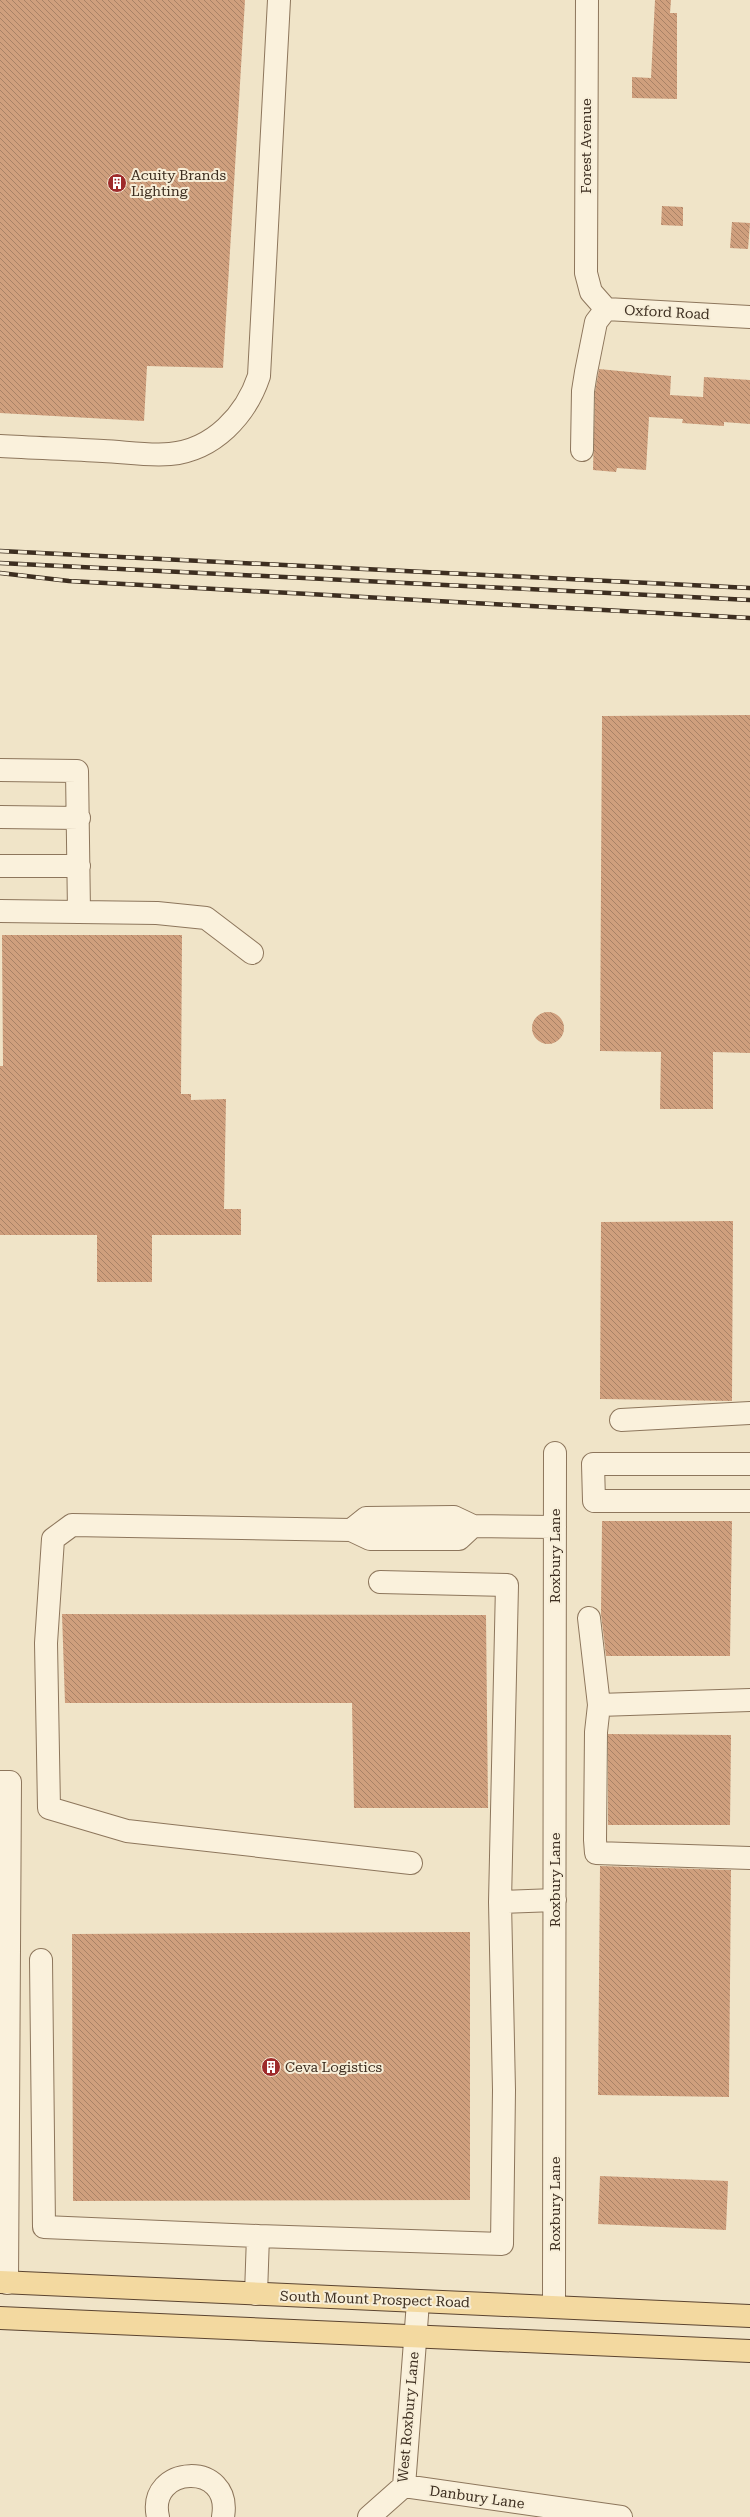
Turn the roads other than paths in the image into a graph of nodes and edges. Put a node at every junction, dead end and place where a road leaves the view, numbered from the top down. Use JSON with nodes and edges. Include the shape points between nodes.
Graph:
{"nodes":[{"id":1,"x":279,"y":0,"type":"edge"},
{"id":2,"x":587,"y":0,"type":"edge"},
{"id":3,"x":591,"y":292,"type":"joint"},
{"id":4,"x":606,"y":309,"type":"junction"},
{"id":5,"x":750,"y":317,"type":"edge"},
{"id":6,"x":0,"y":446,"type":"edge"},
{"id":7,"x":582,"y":450,"type":"dead end"},
{"id":8,"x":0,"y":770,"type":"edge"},
{"id":9,"x":0,"y":817,"type":"edge"},
{"id":10,"x":79,"y":818,"type":"junction"},
{"id":11,"x":0,"y":866,"type":"edge"},
{"id":12,"x":79,"y":866,"type":"junction"},
{"id":13,"x":0,"y":911,"type":"edge"},
{"id":14,"x":79,"y":912,"type":"junction"},
{"id":15,"x":252,"y":953,"type":"dead end"},
{"id":16,"x":750,"y":1413,"type":"edge"},
{"id":17,"x":621,"y":1420,"type":"dead end"},
{"id":18,"x":555,"y":1453,"type":"dead end"},
{"id":19,"x":750,"y":1464,"type":"edge"},
{"id":20,"x":750,"y":1501,"type":"edge"},
{"id":21,"x":555,"y":1527,"type":"junction"},
{"id":22,"x":380,"y":1582,"type":"dead end"},
{"id":23,"x":589,"y":1618,"type":"dead end"},
{"id":24,"x":750,"y":1700,"type":"edge"},
{"id":25,"x":599,"y":1705,"type":"junction"},
{"id":26,"x":0,"y":1782,"type":"edge"},
{"id":27,"x":750,"y":1858,"type":"edge"},
{"id":28,"x":411,"y":1863,"type":"dead end"},
{"id":29,"x":555,"y":1900,"type":"junction"},
{"id":30,"x":500,"y":1902,"type":"junction"},
{"id":31,"x":41,"y":1960,"type":"dead end"},
{"id":32,"x":258,"y":2236,"type":"junction"},
{"id":33,"x":3,"y":2250,"type":"edge"},
{"id":34,"x":4,"y":2283,"type":"edge"},
{"id":35,"x":256,"y":2294,"type":"junction"},
{"id":36,"x":418,"y":2302,"type":"junction"},
{"id":37,"x":554,"y":2307,"type":"junction"},
{"id":38,"x":750,"y":2316,"type":"edge"},
{"id":39,"x":0,"y":2318,"type":"edge"},
{"id":40,"x":415,"y":2336,"type":"junction"},
{"id":41,"x":750,"y":2351,"type":"edge"},
{"id":42,"x":404,"y":2486,"type":"junction"},
{"id":43,"x":158,"y":2517,"type":"edge"},
{"id":44,"x":223,"y":2517,"type":"edge"},
{"id":45,"x":369,"y":2517,"type":"edge"},
{"id":46,"x":621,"y":2517,"type":"edge"}],
"edges":[{"from":1,"to":6,"type":"street","via":[[259,376],[247,404],[228,427],[215,437],[200,445],[170,454]]},
{"from":2,"to":3,"type":"street","name":"Forest Avenue","via":[[586,273]]},
{"from":3,"to":4,"type":"street","name":"Oxford Road"},
{"from":4,"to":5,"type":"street","name":"Oxford Road"},
{"from":4,"to":7,"type":"street","via":[[596,322],[584,385]]},
{"from":8,"to":10,"type":"street","via":[[77,771]]},
{"from":9,"to":10,"type":"street"},
{"from":10,"to":12,"type":"street"},
{"from":11,"to":12,"type":"street"},
{"from":12,"to":14,"type":"street"},
{"from":13,"to":14,"type":"street"},
{"from":14,"to":15,"type":"street","via":[[157,913],[206,918]]},
{"from":16,"to":17,"type":"street"},
{"from":18,"to":21,"type":"street","name":"Roxbury Lane"},
{"from":19,"to":20,"type":"street","via":[[593,1464],[594,1501]]},
{"from":21,"to":28,"type":"street","via":[[473,1526],[454,1517],[366,1518],[351,1530],[72,1525],[54,1539],[46,1643],[49,1808],[127,1831]]},
{"from":21,"to":29,"type":"street","name":"Roxbury Lane"},
{"from":22,"to":30,"type":"street","via":[[507,1584]]},
{"from":23,"to":25,"type":"street"},
{"from":24,"to":25,"type":"street"},
{"from":25,"to":27,"type":"street","via":[[596,1732],[596,1853]]},
{"from":26,"to":33,"type":"street","via":[[10,1782]]},
{"from":29,"to":30,"type":"street"},
{"from":29,"to":37,"type":"street","name":"Roxbury Lane"},
{"from":30,"to":32,"type":"street","via":[[504,2090],[502,2244]]},
{"from":31,"to":32,"type":"street","via":[[44,2227]]},
{"from":32,"to":35,"type":"street"},
{"from":33,"to":34,"type":"street"},
{"from":34,"to":35,"type":"main road","name":"South Mount Prospect Road"},
{"from":35,"to":36,"type":"main road","name":"South Mount Prospect Road"},
{"from":36,"to":37,"type":"main road","name":"South Mount Prospect Road"},
{"from":36,"to":40,"type":"street","name":"West Roxbury Lane"},
{"from":37,"to":38,"type":"main road","name":"South Mount Prospect Road"},
{"from":39,"to":40,"type":"main road"},
{"from":40,"to":41,"type":"main road"},
{"from":40,"to":42,"type":"street","name":"West Roxbury Lane"},
{"from":42,"to":45,"type":"street","name":"West Roxbury Lane"},
{"from":42,"to":46,"type":"street","name":"Danbury Lane"},
{"from":43,"to":44,"type":"street","via":[[157,2504],[161,2493],[172,2481],[187,2475],[209,2480],[217,2487],[224,2503]]}]}
